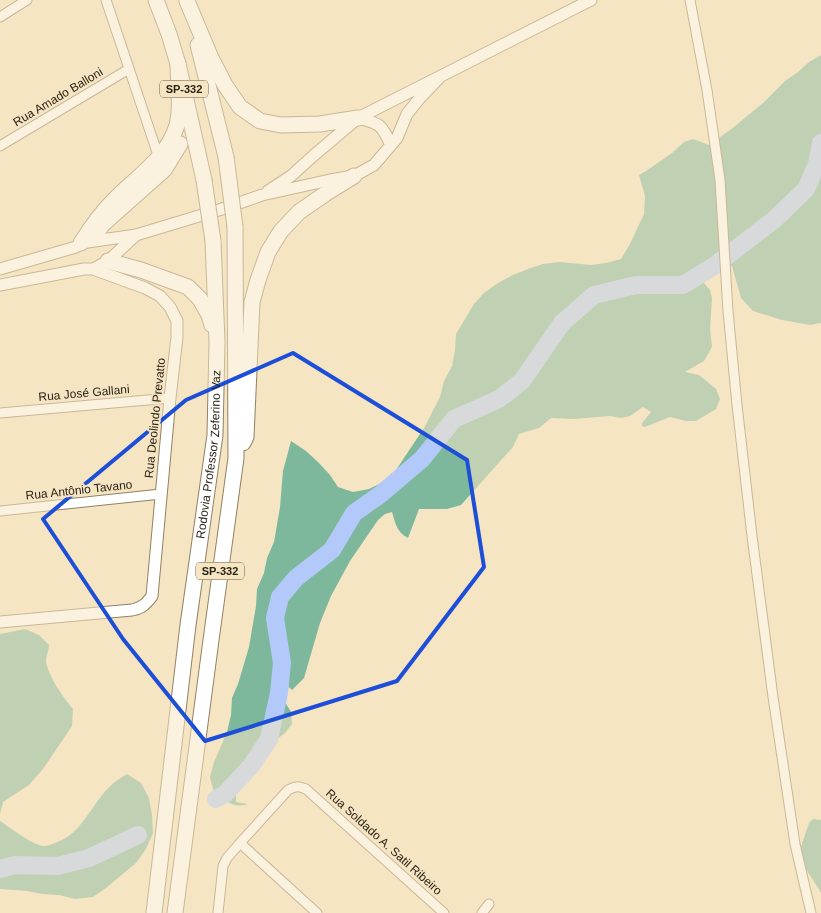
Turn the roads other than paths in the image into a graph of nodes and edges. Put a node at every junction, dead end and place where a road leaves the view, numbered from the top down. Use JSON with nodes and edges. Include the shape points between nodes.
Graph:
{"nodes":[{"id":1,"x":27,"y":0,"type":"edge"},
{"id":2,"x":106,"y":0,"type":"edge"},
{"id":3,"x":156,"y":0,"type":"edge"},
{"id":4,"x":186,"y":0,"type":"edge"},
{"id":5,"x":591,"y":0,"type":"edge"},
{"id":6,"x":690,"y":0,"type":"edge"},
{"id":7,"x":17,"y":3,"type":"edge"},
{"id":8,"x":0,"y":17,"type":"edge"},
{"id":9,"x":178,"y":64,"type":"junction"},
{"id":10,"x":129,"y":69,"type":"junction"},
{"id":11,"x":441,"y":76,"type":"junction"},
{"id":12,"x":190,"y":114,"type":"junction"},
{"id":13,"x":358,"y":118,"type":"junction"},
{"id":14,"x":391,"y":145,"type":"junction"},
{"id":15,"x":0,"y":146,"type":"edge"},
{"id":16,"x":159,"y":158,"type":"junction"},
{"id":17,"x":354,"y":176,"type":"junction"},
{"id":18,"x":262,"y":195,"type":"junction"},
{"id":19,"x":136,"y":234,"type":"junction"},
{"id":20,"x":83,"y":243,"type":"junction"},
{"id":21,"x":108,"y":261,"type":"junction"},
{"id":22,"x":0,"y":269,"type":"edge"},
{"id":23,"x":88,"y":269,"type":"junction"},
{"id":24,"x":4,"y":284,"type":"edge"},
{"id":25,"x":217,"y":342,"type":"junction"},
{"id":26,"x":170,"y":398,"type":"junction"},
{"id":27,"x":0,"y":414,"type":"edge"},
{"id":28,"x":236,"y":458,"type":"junction"},
{"id":29,"x":161,"y":494,"type":"junction"},
{"id":30,"x":0,"y":511,"type":"edge"},
{"id":31,"x":0,"y":622,"type":"edge"},
{"id":32,"x":240,"y":842,"type":"junction"},
{"id":33,"x":488,"y":904,"type":"dead end"},
{"id":34,"x":154,"y":913,"type":"edge"},
{"id":35,"x":175,"y":913,"type":"edge"},
{"id":36,"x":218,"y":913,"type":"edge"},
{"id":37,"x":317,"y":913,"type":"edge"},
{"id":38,"x":444,"y":913,"type":"edge"},
{"id":39,"x":482,"y":913,"type":"edge"},
{"id":40,"x":811,"y":913,"type":"edge"}],
"edges":[{"from":1,"to":7,"type":"street"},
{"from":2,"to":10,"type":"street"},
{"from":3,"to":9,"type":"highway","name":"Rodovia Professor Zeferino Vaz","number":"SP-332"},
{"from":4,"to":13,"type":"highway","via":[[225,85],[240,107],[260,121],[281,125],[320,124]]},
{"from":4,"to":28,"type":"highway","name":"Rodovia Professor Zeferino Vaz","number":"SP-332","bridge":true,"via":[[226,157],[235,227]]},
{"from":5,"to":11,"type":"street"},
{"from":6,"to":40,"type":"street","via":[[720,180],[737,405],[773,697],[795,844]]},
{"from":7,"to":8,"type":"street"},
{"from":9,"to":12,"type":"highway","name":"Rodovia Professor Zeferino Vaz","number":"SP-332"},
{"from":9,"to":16,"type":"highway","via":[[177,123],[172,139]]},
{"from":10,"to":15,"type":"street","name":"Rua Amado Balloni"},
{"from":10,"to":16,"type":"street"},
{"from":11,"to":13,"type":"street"},
{"from":11,"to":14,"type":"street","via":[[407,114]]},
{"from":12,"to":20,"type":"highway","via":[[176,151],[164,170]]},
{"from":12,"to":25,"type":"highway","name":"Rodovia Professor Zeferino Vaz","number":"SP-332","bridge":true,"via":[[204,180],[212,241]]},
{"from":13,"to":14,"type":"street","via":[[377,123]]},
{"from":13,"to":18,"type":"street","via":[[291,176]]},
{"from":14,"to":17,"type":"street","via":[[374,166]]},
{"from":16,"to":20,"type":"highway","via":[[97,218]]},
{"from":17,"to":18,"type":"street"},
{"from":17,"to":28,"type":"highway","via":[[299,212],[281,231],[268,252],[252,302],[246,437]]},
{"from":18,"to":19,"type":"street"},
{"from":19,"to":20,"type":"street"},
{"from":19,"to":21,"type":"street"},
{"from":20,"to":22,"type":"street"},
{"from":20,"to":23,"type":"street","via":[[73,254],[76,262]]},
{"from":21,"to":23,"type":"street"},
{"from":21,"to":25,"type":"highway","via":[[188,287],[209,315]]},
{"from":22,"to":24,"type":"street"},
{"from":23,"to":24,"type":"street"},
{"from":23,"to":26,"type":"street","name":"Rua Deolindo Prevatto","via":[[145,288],[160,296],[170,307],[177,321]]},
{"from":25,"to":34,"type":"highway","name":"Rodovia Professor Zeferino Vaz","number":"SP-332","via":[[215,434],[188,625]]},
{"from":26,"to":27,"type":"street","name":"Rua José Gallani"},
{"from":26,"to":29,"type":"street","name":"Rua Deolindo Prevatto"},
{"from":28,"to":35,"type":"highway","name":"Rodovia Professor Zeferino Vaz","number":"SP-332"},
{"from":29,"to":30,"type":"street","name":"Rua Antônio Tavano"},
{"from":29,"to":31,"type":"street","name":"Rua Deolindo Prevatto","via":[[152,596],[145,605],[132,610]]},
{"from":32,"to":36,"type":"street","via":[[223,866]]},
{"from":32,"to":37,"type":"street"},
{"from":32,"to":38,"type":"street","name":"Rua Soldado A. Satil Ribeiro","via":[[288,790],[300,786]]},
{"from":33,"to":39,"type":"street"}]}
